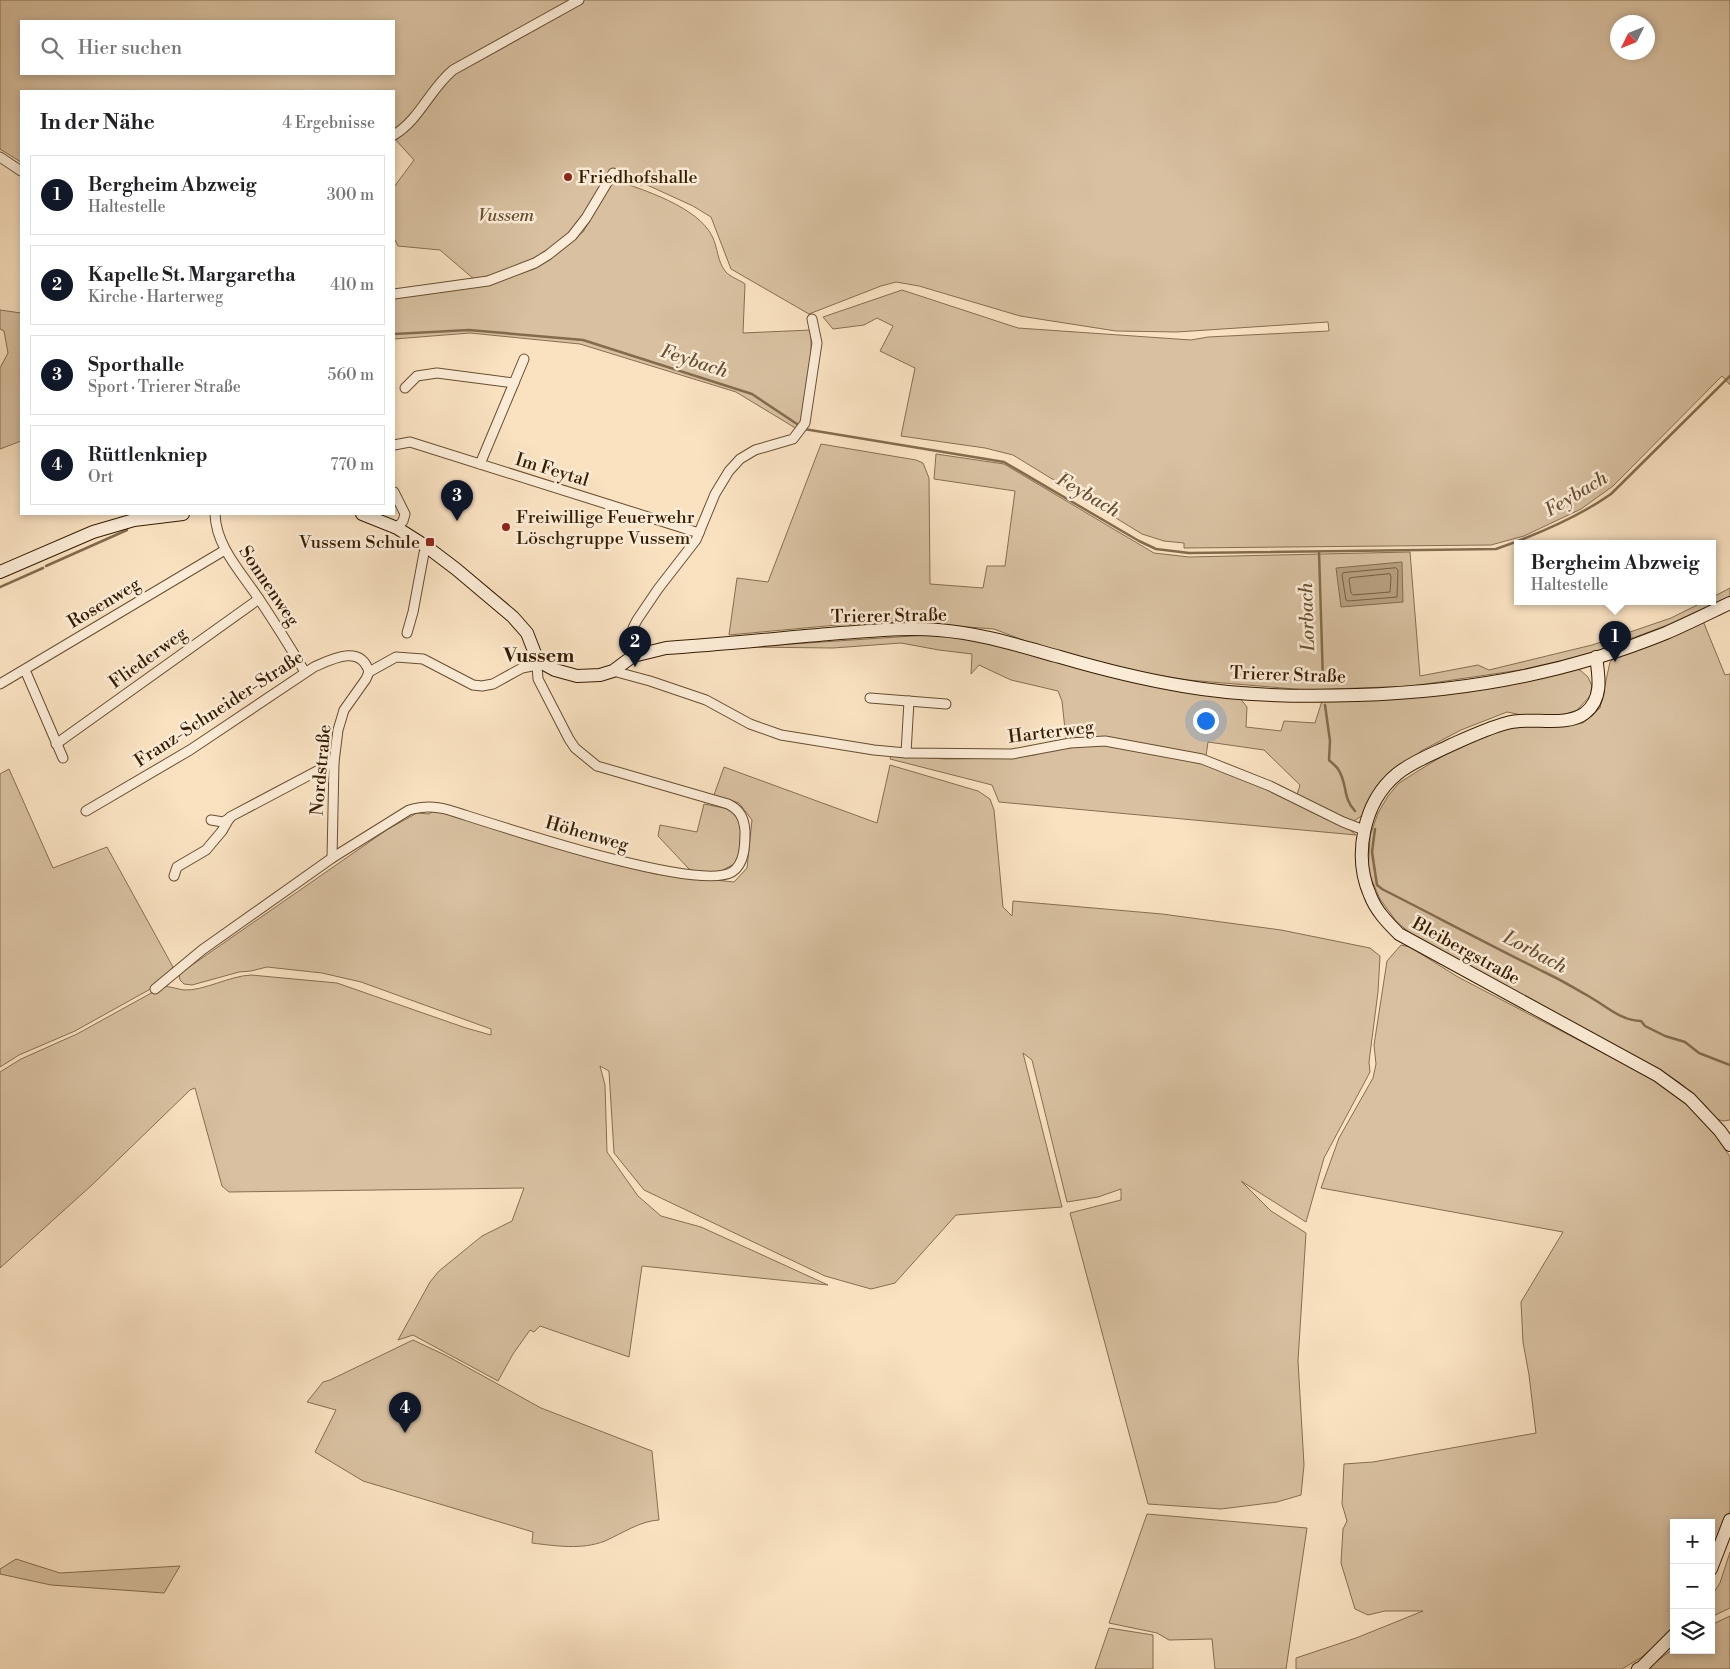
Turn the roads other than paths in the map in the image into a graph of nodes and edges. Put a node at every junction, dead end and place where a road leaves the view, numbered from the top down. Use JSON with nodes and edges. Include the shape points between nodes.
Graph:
{"nodes":[{"id":1,"x":579,"y":0,"type":"edge"},
{"id":2,"x":395,"y":134,"type":"edge"},
{"id":3,"x":0,"y":156,"type":"edge"},
{"id":4,"x":20,"y":170,"type":"edge"},
{"id":5,"x":613,"y":173,"type":"dead end"},
{"id":6,"x":395,"y":294,"type":"edge"},
{"id":7,"x":812,"y":319,"type":"dead end"},
{"id":8,"x":524,"y":359,"type":"dead end"},
{"id":9,"x":514,"y":383,"type":"junction"},
{"id":10,"x":405,"y":388,"type":"dead end"},
{"id":11,"x":395,"y":445,"type":"edge"},
{"id":12,"x":480,"y":464,"type":"junction"},
{"id":13,"x":395,"y":494,"type":"edge"},
{"id":14,"x":174,"y":515,"type":"edge"},
{"id":15,"x":215,"y":515,"type":"edge"},
{"id":16,"x":364,"y":515,"type":"edge"},
{"id":17,"x":397,"y":528,"type":"junction"},
{"id":18,"x":699,"y":533,"type":"junction"},
{"id":19,"x":428,"y":547,"type":"junction"},
{"id":20,"x":225,"y":550,"type":"junction"},
{"id":21,"x":0,"y":572,"type":"edge"},
{"id":22,"x":259,"y":599,"type":"junction"},
{"id":23,"x":1730,"y":603,"type":"edge"},
{"id":24,"x":407,"y":633,"type":"dead end"},
{"id":25,"x":633,"y":656,"type":"junction"},
{"id":26,"x":1596,"y":657,"type":"junction"},
{"id":27,"x":539,"y":663,"type":"junction"},
{"id":28,"x":25,"y":670,"type":"junction"},
{"id":29,"x":613,"y":671,"type":"junction"},
{"id":30,"x":305,"y":672,"type":"junction"},
{"id":31,"x":368,"y":672,"type":"junction"},
{"id":32,"x":0,"y":684,"type":"edge"},
{"id":33,"x":870,"y":698,"type":"dead end"},
{"id":34,"x":909,"y":702,"type":"junction"},
{"id":35,"x":946,"y":704,"type":"dead end"},
{"id":36,"x":56,"y":744,"type":"junction"},
{"id":37,"x":906,"y":753,"type":"junction"},
{"id":38,"x":63,"y":758,"type":"dead end"},
{"id":39,"x":334,"y":762,"type":"junction"},
{"id":40,"x":86,"y":811,"type":"dead end"},
{"id":41,"x":230,"y":818,"type":"junction"},
{"id":42,"x":211,"y":820,"type":"dead end"},
{"id":43,"x":1364,"y":830,"type":"junction"},
{"id":44,"x":332,"y":858,"type":"junction"},
{"id":45,"x":174,"y":876,"type":"dead end"},
{"id":46,"x":155,"y":989,"type":"dead end"},
{"id":47,"x":1730,"y":1145,"type":"edge"},
{"id":48,"x":1730,"y":1520,"type":"edge"},
{"id":49,"x":1713,"y":1564,"type":"edge"},
{"id":50,"x":1670,"y":1639,"type":"edge"},
{"id":51,"x":1638,"y":1669,"type":"edge"}],
"edges":[{"from":1,"to":2,"type":"street","via":[[453,70],[408,125]]},
{"from":3,"to":4,"type":"street"},
{"from":5,"to":6,"type":"street","via":[[572,236],[535,263],[488,281]]},
{"from":7,"to":18,"type":"street","via":[[817,343],[805,423],[793,439],[755,450],[739,460],[715,494]]},
{"from":8,"to":9,"type":"street"},
{"from":9,"to":10,"type":"street","via":[[438,373],[417,376]]},
{"from":9,"to":12,"type":"street"},
{"from":11,"to":12,"type":"street","name":"Im Feytal","via":[[410,442]]},
{"from":12,"to":18,"type":"street","name":"Im Feytal"},
{"from":13,"to":17,"type":"street","via":[[405,514]]},
{"from":14,"to":21,"type":"main road","via":[[134,520],[93,532]]},
{"from":15,"to":20,"type":"street","name":"Sonnenweg"},
{"from":16,"to":17,"type":"main road"},
{"from":17,"to":19,"type":"main road"},
{"from":18,"to":25,"type":"street","via":[[636,620]]},
{"from":19,"to":24,"type":"street"},
{"from":19,"to":27,"type":"main road","via":[[514,617],[527,633]]},
{"from":20,"to":22,"type":"street","name":"Sonnenweg"},
{"from":20,"to":28,"type":"street","name":"Rosenweg"},
{"from":22,"to":30,"type":"street","name":"Sonnenweg"},
{"from":22,"to":36,"type":"street","name":"Fliederweg"},
{"from":23,"to":26,"type":"main road","name":"Trierer Straße","via":[[1664,633]]},
{"from":25,"to":26,"type":"main road","name":"Trierer Straße","via":[[666,648],[774,638],[884,630],[936,630],[1003,640],[1124,674],[1185,686],[1304,697],[1441,690],[1521,676]]},
{"from":25,"to":29,"type":"main road","name":"Trierer Straße"},
{"from":26,"to":43,"type":"main road","name":"Bleibergstraße","via":[[1597,698],[1585,713],[1568,720],[1508,722],[1426,757],[1397,774],[1384,788]]},
{"from":27,"to":29,"type":"main road","name":"Trierer Straße","via":[[577,676]]},
{"from":27,"to":31,"type":"street","via":[[482,686],[423,659],[396,657]]},
{"from":27,"to":44,"type":"street","name":"Höhenweg","via":[[538,679],[569,739],[597,766],[735,807],[743,818],[745,843],[740,863],[731,872],[717,877],[696,876],[626,863],[433,806],[409,810]]},
{"from":28,"to":32,"type":"street","name":"Rosenweg"},
{"from":28,"to":36,"type":"street"},
{"from":29,"to":37,"type":"street","name":"Harterweg","via":[[706,700],[750,724],[781,735]]},
{"from":30,"to":31,"type":"street","name":"Franz-Schneider-Straße","via":[[349,655],[364,662]]},
{"from":30,"to":40,"type":"street","name":"Franz-Schneider-Straße","via":[[190,750]]},
{"from":31,"to":39,"type":"street","name":"Nordstraße","via":[[344,710]]},
{"from":33,"to":34,"type":"street"},
{"from":34,"to":35,"type":"street"},
{"from":34,"to":37,"type":"street"},
{"from":36,"to":38,"type":"street"},
{"from":37,"to":43,"type":"street","name":"Harterweg","via":[[1021,754],[1070,743],[1106,741],[1202,759],[1270,786]]},
{"from":39,"to":41,"type":"street"},
{"from":39,"to":44,"type":"street","name":"Nordstraße"},
{"from":41,"to":42,"type":"street","via":[[223,822]]},
{"from":41,"to":45,"type":"street","via":[[206,850],[177,866]]},
{"from":43,"to":47,"type":"main road","name":"Bleibergstraße","via":[[1361,856],[1370,897],[1399,934],[1657,1076],[1690,1099]]},
{"from":44,"to":46,"type":"street","name":"Höhenweg","via":[[202,950]]},
{"from":48,"to":49,"type":"main road"},
{"from":50,"to":51,"type":"main road"}]}
